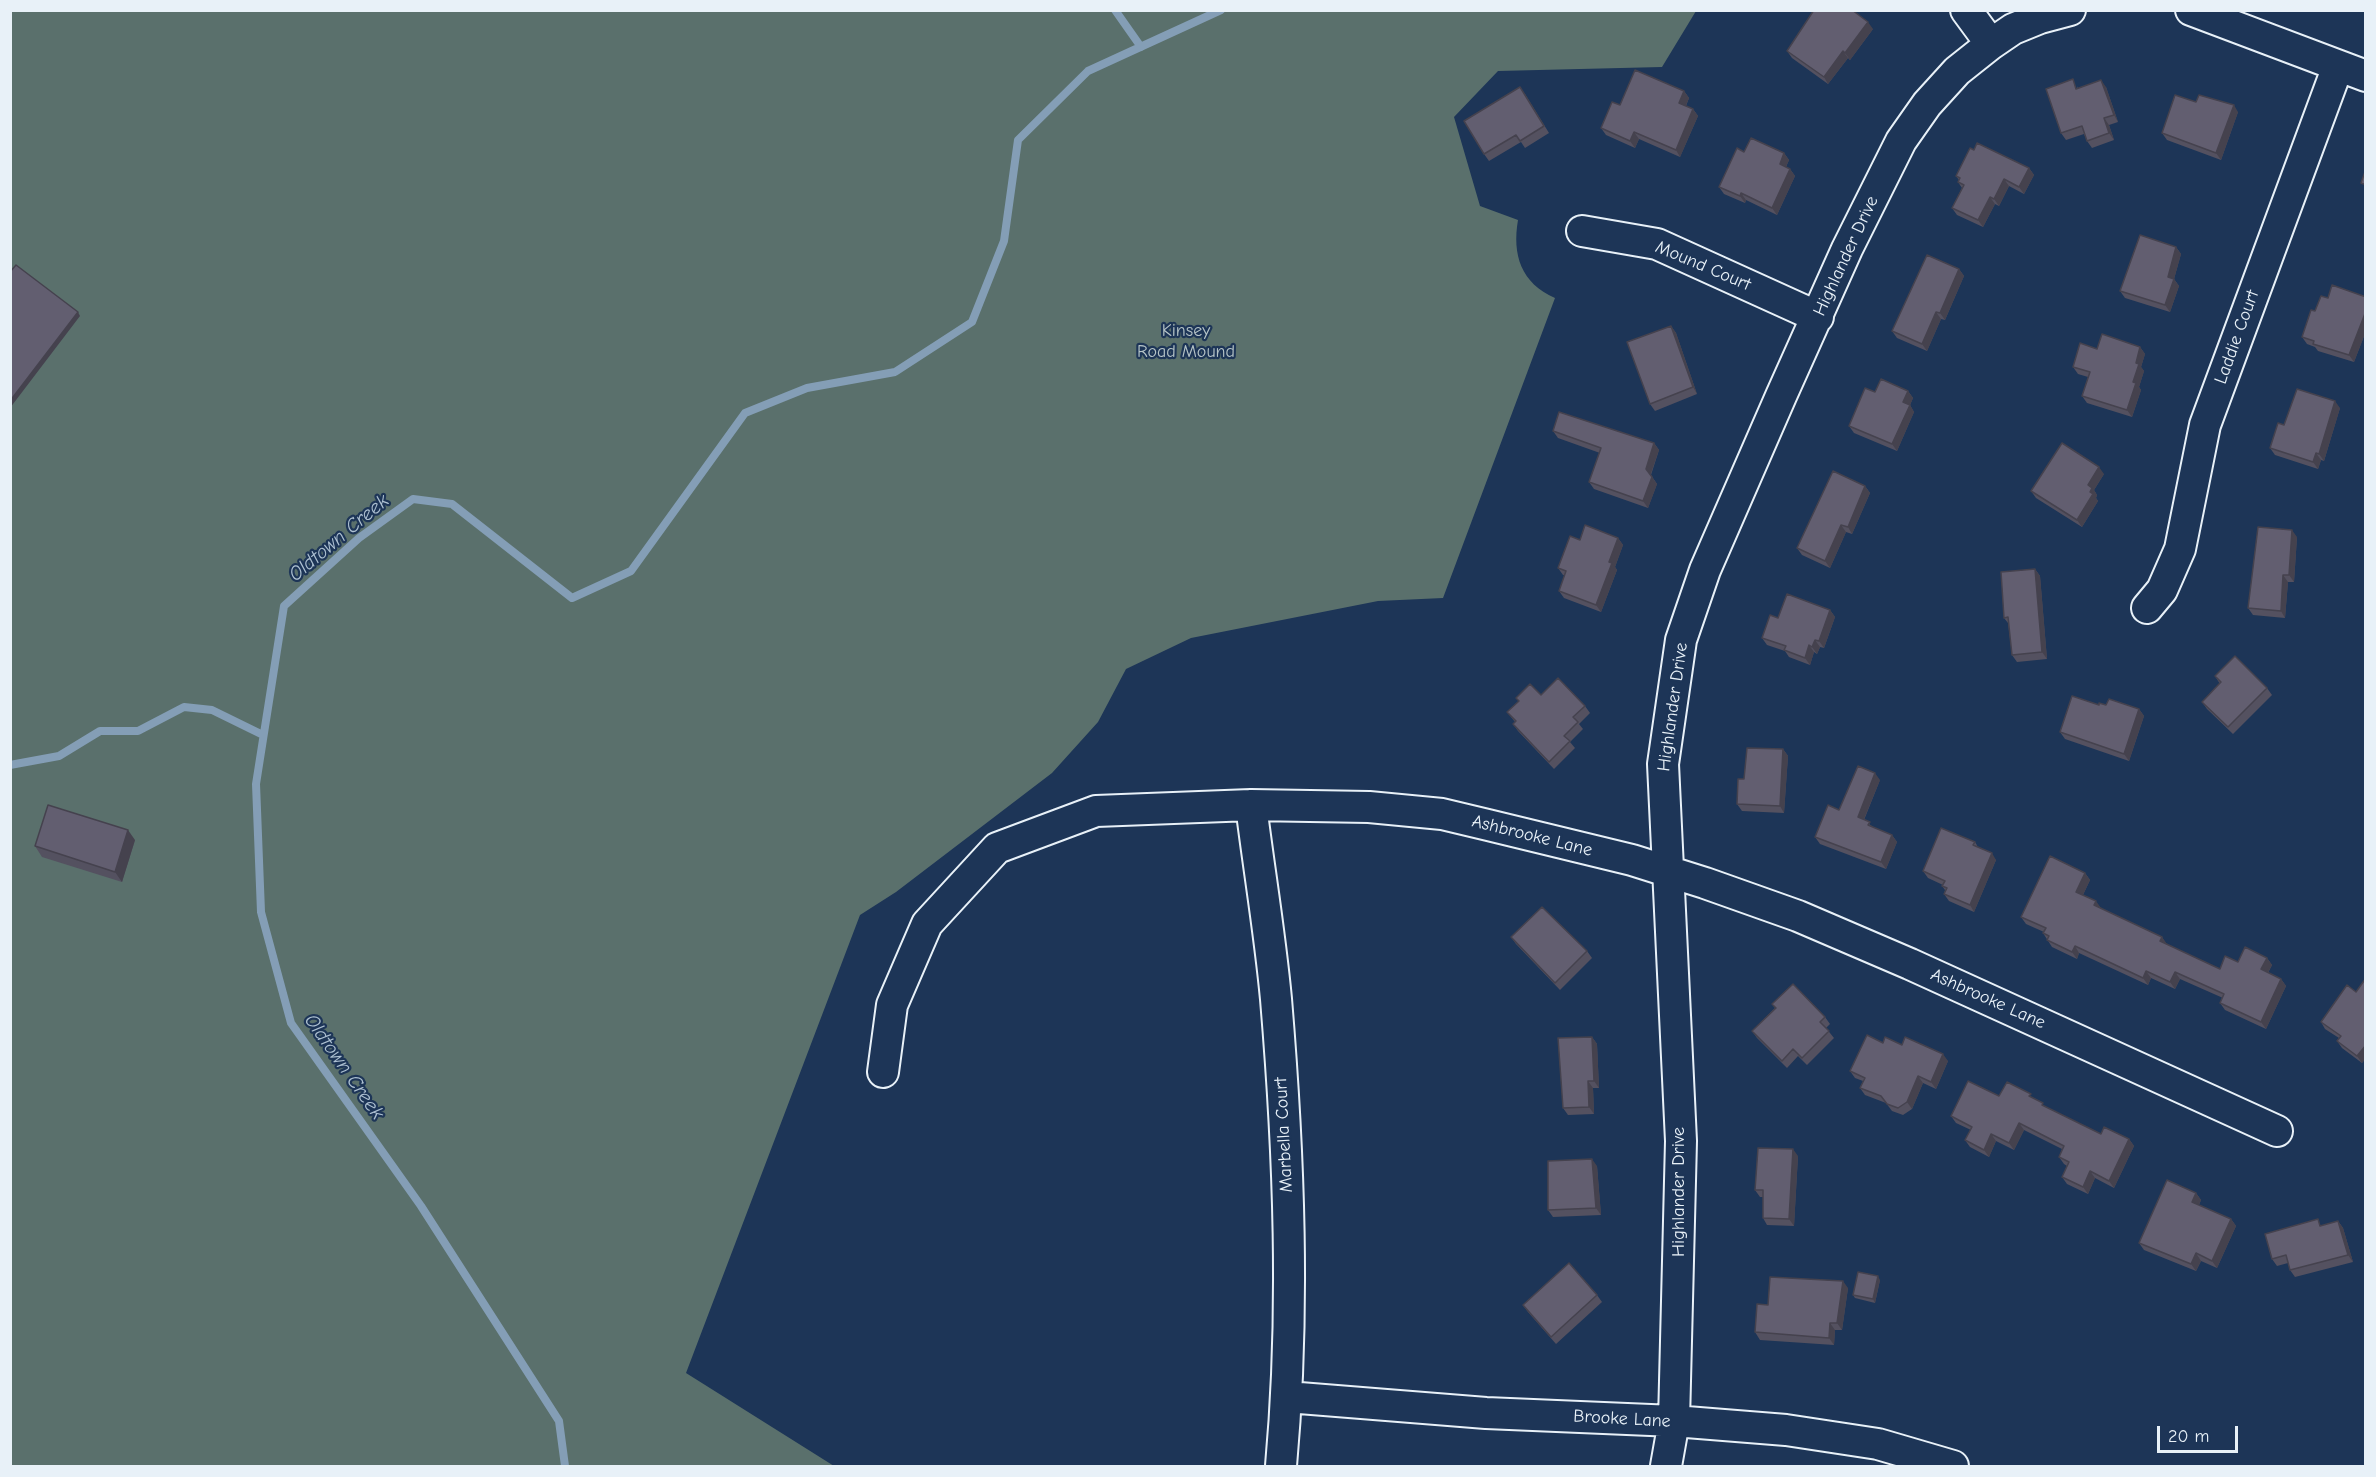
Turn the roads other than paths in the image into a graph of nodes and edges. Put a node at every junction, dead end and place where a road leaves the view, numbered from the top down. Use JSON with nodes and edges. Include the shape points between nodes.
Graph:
{"nodes":[{"id":1,"x":1966,"y":10,"type":"edge"},
{"id":2,"x":2070,"y":10,"type":"edge"},
{"id":3,"x":2191,"y":10,"type":"edge"},
{"id":4,"x":1991,"y":44,"type":"junction"},
{"id":5,"x":2352,"y":71,"type":"edge"},
{"id":6,"x":1582,"y":231,"type":"dead end"},
{"id":7,"x":1818,"y":317,"type":"junction"},
{"id":8,"x":2147,"y":608,"type":"dead end"},
{"id":9,"x":1251,"y":805,"type":"junction"},
{"id":10,"x":1666,"y":870,"type":"junction"},
{"id":11,"x":883,"y":1072,"type":"dead end"},
{"id":12,"x":2277,"y":1131,"type":"dead end"},
{"id":13,"x":1287,"y":1397,"type":"junction"},
{"id":14,"x":1674,"y":1421,"type":"junction"},
{"id":15,"x":1281,"y":1467,"type":"edge"},
{"id":16,"x":1666,"y":1467,"type":"edge"},
{"id":17,"x":1953,"y":1467,"type":"edge"}],
"edges":[{"from":1,"to":4,"type":"street"},
{"from":2,"to":4,"type":"street","name":"Highlander Drive","via":[[2013,29]]},
{"from":3,"to":5,"type":"street"},
{"from":4,"to":7,"type":"street","name":"Highlander Drive","via":[[1949,80],[1901,141]]},
{"from":5,"to":8,"type":"street","name":"Laddie Court","via":[[2205,425],[2180,549],[2162,590]]},
{"from":6,"to":7,"type":"street","name":"Mound Court","via":[[1657,244]]},
{"from":7,"to":10,"type":"street","name":"Highlander Drive","via":[[1705,570],[1681,640],[1663,764]]},
{"from":9,"to":10,"type":"street","name":"Ashbrooke Lane","via":[[1369,807],[1442,814]]},
{"from":9,"to":11,"type":"street","name":"Ashbrooke Lane","via":[[1096,811],[997,848],[927,924],[892,1005]]},
{"from":9,"to":13,"type":"street","name":"Marbella Court","via":[[1278,1034],[1288,1211]]},
{"from":10,"to":12,"type":"street","name":"Ashbrooke Lane","via":[[1798,916]]},
{"from":10,"to":14,"type":"street","name":"Highlander Drive","via":[[1681,1140]]},
{"from":13,"to":14,"type":"street","name":"Brooke Lane","via":[[1486,1413]]},
{"from":13,"to":15,"type":"street","name":"Marbella Court"},
{"from":14,"to":16,"type":"street","name":"Highlander Drive"},
{"from":14,"to":17,"type":"street","name":"Brooke Lane","via":[[1786,1430],[1878,1444]]}]}
